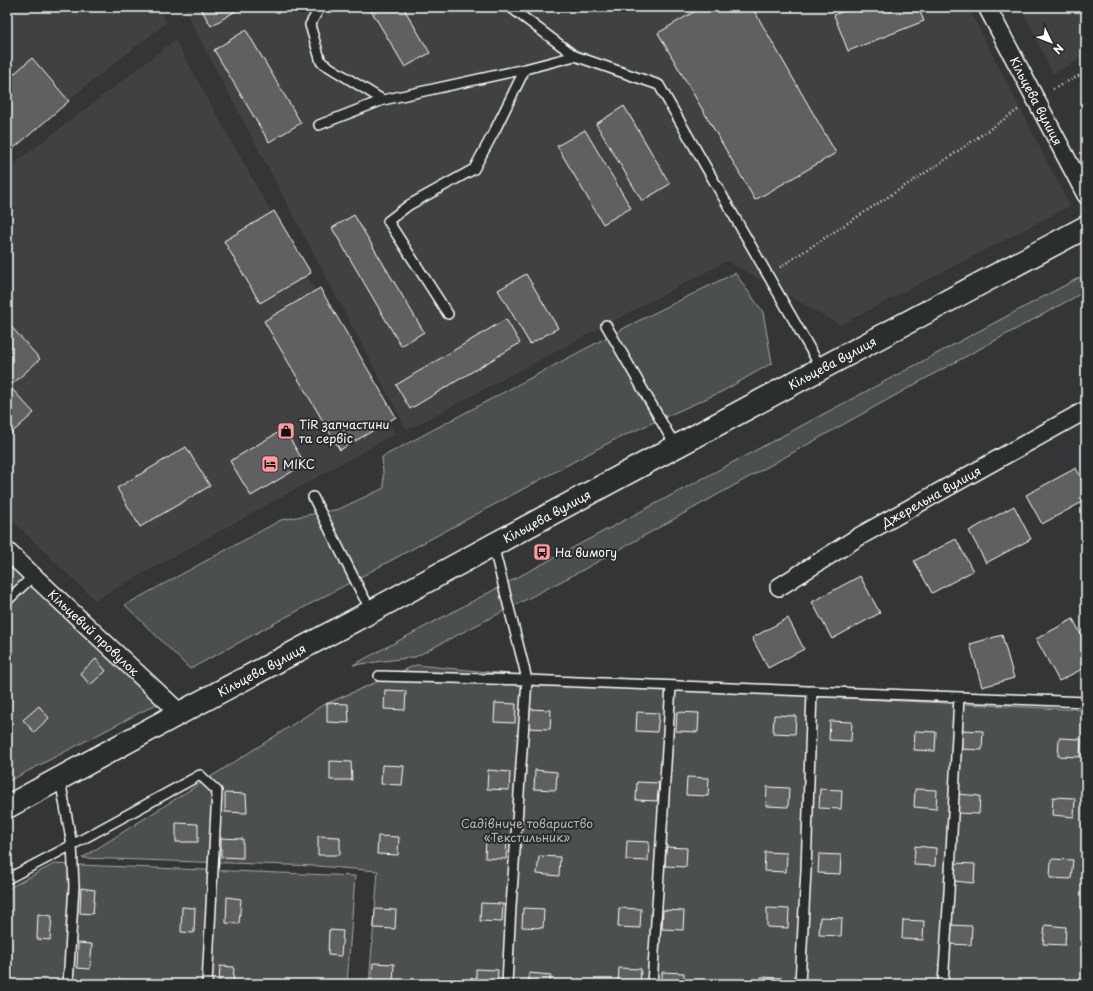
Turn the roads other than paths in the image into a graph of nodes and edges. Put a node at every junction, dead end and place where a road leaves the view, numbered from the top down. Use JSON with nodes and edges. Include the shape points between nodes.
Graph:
{"nodes":[{"id":1,"x":320,"y":7,"type":"edge"},
{"id":2,"x":510,"y":7,"type":"edge"},
{"id":3,"x":987,"y":7,"type":"edge"},
{"id":4,"x":575,"y":56,"type":"junction"},
{"id":5,"x":525,"y":69,"type":"junction"},
{"id":6,"x":383,"y":100,"type":"junction"},
{"id":7,"x":319,"y":125,"type":"dead end"},
{"id":8,"x":1086,"y":195,"type":"edge"},
{"id":9,"x":1086,"y":227,"type":"edge"},
{"id":10,"x":448,"y":314,"type":"dead end"},
{"id":11,"x":606,"y":325,"type":"dead end"},
{"id":12,"x":821,"y":368,"type":"junction"},
{"id":13,"x":1086,"y":410,"type":"edge"},
{"id":14,"x":678,"y":446,"type":"junction"},
{"id":15,"x":313,"y":497,"type":"dead end"},
{"id":16,"x":493,"y":545,"type":"junction"},
{"id":17,"x":7,"y":551,"type":"edge"},
{"id":18,"x":33,"y":576,"type":"junction"},
{"id":19,"x":779,"y":587,"type":"dead end"},
{"id":20,"x":7,"y":601,"type":"edge"},
{"id":21,"x":372,"y":612,"type":"junction"},
{"id":22,"x":379,"y":676,"type":"dead end"},
{"id":23,"x":526,"y":680,"type":"junction"},
{"id":24,"x":671,"y":686,"type":"junction"},
{"id":25,"x":812,"y":691,"type":"junction"},
{"id":26,"x":959,"y":697,"type":"junction"},
{"id":27,"x":1086,"y":702,"type":"edge"},
{"id":28,"x":180,"y":713,"type":"junction"},
{"id":29,"x":60,"y":779,"type":"junction"},
{"id":30,"x":7,"y":807,"type":"edge"},
{"id":31,"x":72,"y":845,"type":"junction"},
{"id":32,"x":7,"y":879,"type":"edge"},
{"id":33,"x":68,"y":984,"type":"edge"},
{"id":34,"x":207,"y":984,"type":"edge"},
{"id":35,"x":507,"y":984,"type":"edge"},
{"id":36,"x":652,"y":984,"type":"edge"},
{"id":37,"x":800,"y":984,"type":"edge"},
{"id":38,"x":943,"y":984,"type":"edge"}],
"edges":[{"from":1,"to":6,"type":"lane","via":[[310,25],[321,62]]},
{"from":2,"to":4,"type":"lane"},
{"from":3,"to":8,"type":"street","name":"Кільцева вулиця"},
{"from":4,"to":5,"type":"lane"},
{"from":4,"to":12,"type":"lane","via":[[659,85]]},
{"from":5,"to":6,"type":"lane"},
{"from":5,"to":10,"type":"lane","via":[[474,169],[409,204],[388,221]]},
{"from":6,"to":7,"type":"lane"},
{"from":9,"to":12,"type":"main road","name":"Кільцева вулиця"},
{"from":11,"to":14,"type":"lane"},
{"from":12,"to":14,"type":"main road","name":"Кільцева вулиця"},
{"from":13,"to":19,"type":"street","name":"Джерельна вулиця","via":[[860,536]]},
{"from":14,"to":16,"type":"main road","name":"Кільцева вулиця"},
{"from":15,"to":21,"type":"lane"},
{"from":16,"to":21,"type":"main road","name":"Кільцева вулиця"},
{"from":16,"to":23,"type":"lane"},
{"from":17,"to":18,"type":"street","name":"Кільцевий провулок"},
{"from":18,"to":20,"type":"lane"},
{"from":18,"to":28,"type":"street","name":"Кільцевий провулок"},
{"from":21,"to":28,"type":"main road","name":"Кільцева вулиця"},
{"from":22,"to":23,"type":"lane"},
{"from":23,"to":24,"type":"lane"},
{"from":23,"to":35,"type":"lane"},
{"from":24,"to":25,"type":"lane"},
{"from":24,"to":36,"type":"lane"},
{"from":25,"to":26,"type":"lane"},
{"from":25,"to":37,"type":"lane"},
{"from":26,"to":27,"type":"lane"},
{"from":26,"to":38,"type":"lane"},
{"from":28,"to":29,"type":"main road","name":"Кільцева вулиця"},
{"from":29,"to":30,"type":"main road","name":"Кільцева вулиця"},
{"from":29,"to":31,"type":"lane"},
{"from":31,"to":32,"type":"lane"},
{"from":31,"to":33,"type":"lane","via":[[74,886]]},
{"from":31,"to":34,"type":"lane","via":[[200,774],[217,791]]}]}
